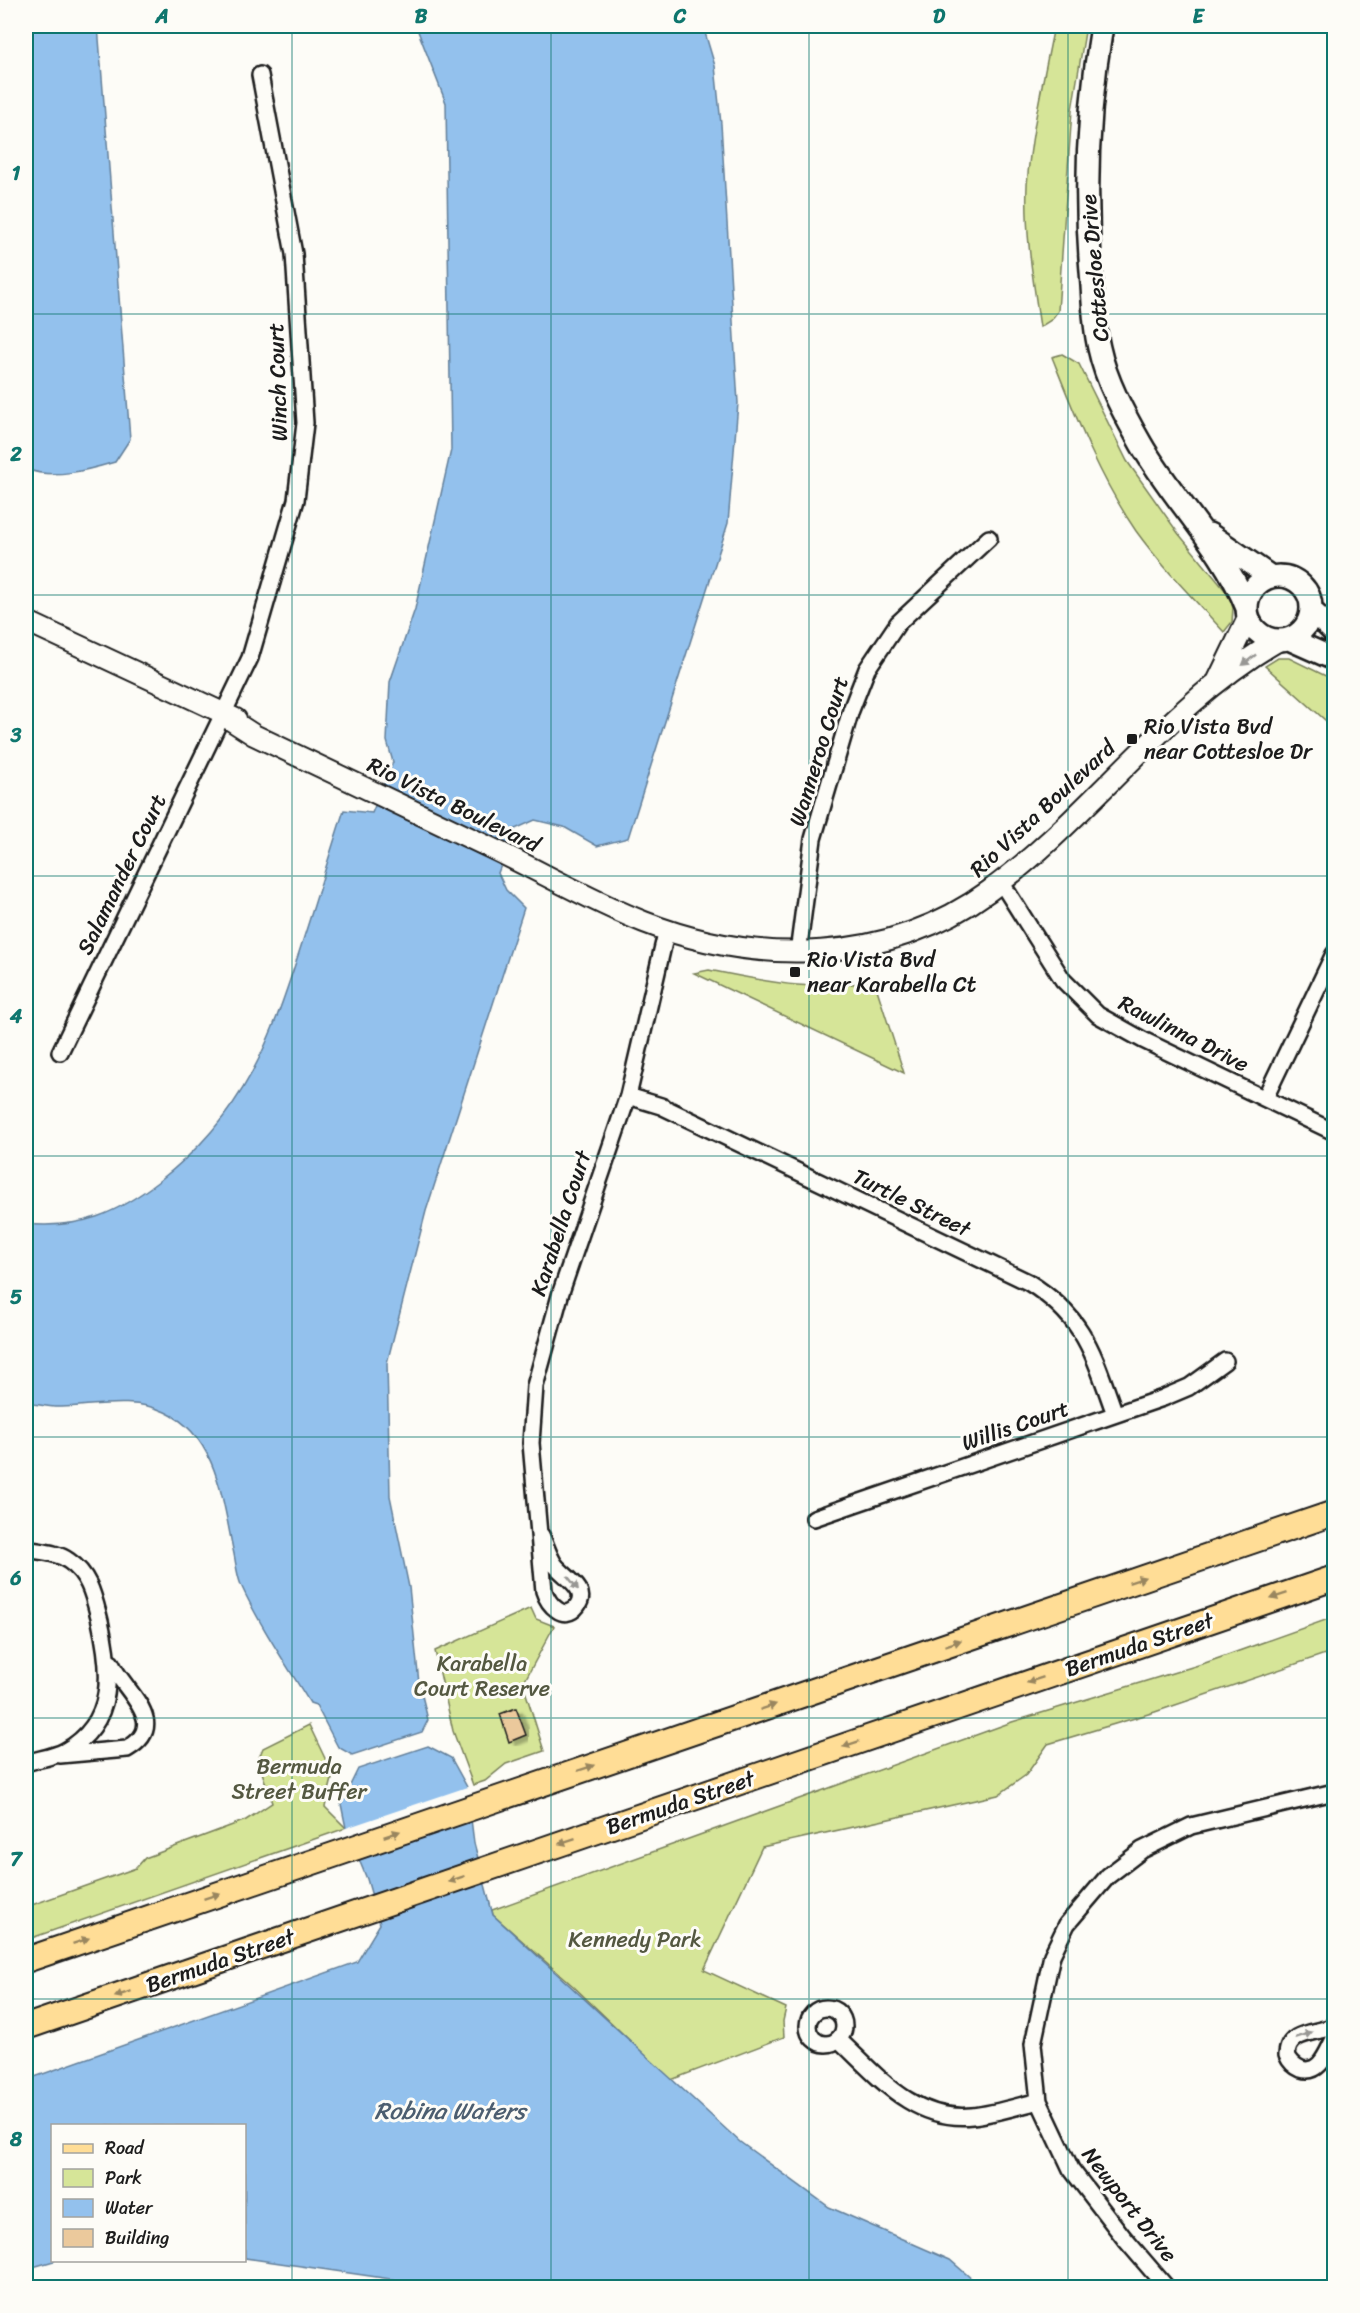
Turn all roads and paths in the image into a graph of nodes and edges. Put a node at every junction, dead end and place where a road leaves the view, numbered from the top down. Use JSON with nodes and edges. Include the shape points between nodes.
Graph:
{"nodes":[{"id":1,"x":1102,"y":26,"type":"edge"},
{"id":2,"x":260,"y":75,"type":"dead end"},
{"id":3,"x":1194,"y":523,"type":"junction"},
{"id":4,"x":989,"y":538,"type":"dead end"},
{"id":5,"x":1271,"y":577,"type":"junction"},
{"id":6,"x":1311,"y":610,"type":"junction"},
{"id":7,"x":1247,"y":613,"type":"junction"},
{"id":8,"x":26,"y":621,"type":"edge"},
{"id":9,"x":1335,"y":632,"type":"edge"},
{"id":10,"x":1284,"y":639,"type":"junction"},
{"id":11,"x":1335,"y":659,"type":"edge"},
{"id":12,"x":1218,"y":680,"type":"junction"},
{"id":13,"x":223,"y":715,"type":"junction"},
{"id":14,"x":1001,"y":882,"type":"junction"},
{"id":15,"x":667,"y":928,"type":"junction"},
{"id":16,"x":798,"y":953,"type":"junction"},
{"id":17,"x":1335,"y":954,"type":"edge"},
{"id":18,"x":60,"y":1052,"type":"dead end"},
{"id":19,"x":627,"y":1096,"type":"junction"},
{"id":20,"x":1265,"y":1098,"type":"junction"},
{"id":21,"x":1335,"y":1132,"type":"edge"},
{"id":22,"x":1224,"y":1361,"type":"dead end"},
{"id":23,"x":1115,"y":1414,"type":"junction"},
{"id":24,"x":1335,"y":1513,"type":"edge"},
{"id":25,"x":814,"y":1518,"type":"dead end"},
{"id":26,"x":541,"y":1535,"type":"dead end"},
{"id":27,"x":26,"y":1549,"type":"edge"},
{"id":28,"x":1335,"y":1578,"type":"edge"},
{"id":29,"x":107,"y":1655,"type":"junction"},
{"id":30,"x":103,"y":1706,"type":"junction"},
{"id":31,"x":144,"y":1714,"type":"junction"},
{"id":32,"x":51,"y":1756,"type":"junction"},
{"id":33,"x":26,"y":1763,"type":"edge"},
{"id":34,"x":1335,"y":1792,"type":"edge"},
{"id":35,"x":26,"y":1960,"type":"edge"},
{"id":36,"x":1335,"y":2026,"type":"edge"},
{"id":37,"x":26,"y":2027,"type":"edge"},
{"id":38,"x":838,"y":2039,"type":"dead end"},
{"id":39,"x":1335,"y":2039,"type":"edge"},
{"id":40,"x":1040,"y":2101,"type":"junction"},
{"id":41,"x":1167,"y":2288,"type":"edge"}],
"edges":[{"from":1,"to":3,"type":"main road","name":"Cottesloe Drive","via":[[1088,122],[1087,177],[1088,235],[1099,348],[1127,419]]},
{"from":2,"to":13,"type":"street","name":"Winch Court","via":[[294,254],[305,423],[296,500],[250,658]]},
{"from":3,"to":5,"type":"main road","name":"Cottesloe Drive"},
{"from":3,"to":7,"type":"main road","name":"Cottesloe Drive","via":[[1228,569]]},
{"from":4,"to":16,"type":"street","name":"Wanneroo Court","via":[[898,623],[867,669],[850,710],[813,839]]},
{"from":5,"to":6,"type":"main road","via":[[1286,576],[1302,585],[1311,601]]},
{"from":5,"to":7,"type":"main road","via":[[1253,589]]},
{"from":6,"to":9,"type":"main road"},
{"from":6,"to":10,"type":"main road","via":[[1304,628]]},
{"from":7,"to":10,"type":"main road","via":[[1260,634]]},
{"from":7,"to":12,"type":"street","name":"Rio Vista Boulevard"},
{"from":8,"to":13,"type":"street","name":"Rio Vista Boulevard"},
{"from":10,"to":11,"type":"main road"},
{"from":10,"to":12,"type":"street","name":"Rio Vista Boulevard","one_way":true},
{"from":12,"to":14,"type":"street","name":"Rio Vista Boulevard"},
{"from":13,"to":15,"type":"street","name":"Rio Vista Boulevard","via":[[258,728],[645,923]]},
{"from":13,"to":18,"type":"street","name":"Salamander Court"},
{"from":14,"to":16,"type":"street","name":"Rio Vista Boulevard","via":[[958,912],[899,936],[833,951]]},
{"from":14,"to":20,"type":"street","name":"Rawlinna Drive","via":[[1063,980],[1098,1015]]},
{"from":15,"to":16,"type":"street","name":"Rio Vista Boulevard","via":[[733,949]]},
{"from":15,"to":19,"type":"street","name":"Karabella Court"},
{"from":17,"to":20,"type":"street"},
{"from":19,"to":23,"type":"street","name":"Turtle Street","via":[[661,1106],[1050,1295],[1080,1328]]},
{"from":19,"to":26,"type":"street","name":"Karabella Court","via":[[568,1270],[535,1386],[531,1443]]},
{"from":20,"to":21,"type":"street","name":"Rawlinna Drive"},
{"from":22,"to":23,"type":"street","name":"Willis Court","via":[[1189,1387]]},
{"from":23,"to":25,"type":"street","name":"Willis Court"},
{"from":35,"to":24,"type":"main road","one_way":true},
{"from":27,"to":29,"type":"street","via":[[59,1555],[80,1569],[94,1598]]},
{"from":28,"to":37,"type":"main road","name":"Bermuda Street","one_way":true},
{"from":29,"to":30,"type":"street","via":[[109,1679]]},
{"from":29,"to":31,"type":"street"},
{"from":30,"to":31,"type":"street","via":[[112,1699],[123,1698],[132,1701]]},
{"from":30,"to":32,"type":"street","via":[[97,1720],[78,1741]]},
{"from":31,"to":32,"type":"street","via":[[143,1733],[127,1749]]},
{"from":32,"to":33,"type":"street"},
{"from":34,"to":40,"type":"street","name":"Newport Drive","via":[[1191,1826],[1142,1850],[1107,1876],[1067,1924],[1053,1955],[1033,2044]]},
{"from":39,"to":36,"type":"street","one_way":true,"via":[[1318,2067],[1311,2070],[1295,2066],[1287,2055],[1290,2043],[1300,2035]]},
{"from":38,"to":40,"type":"street","via":[[898,2095],[938,2114],[974,2116]]},
{"from":40,"to":41,"type":"street","name":"Newport Drive","via":[[1071,2169]]}]}
